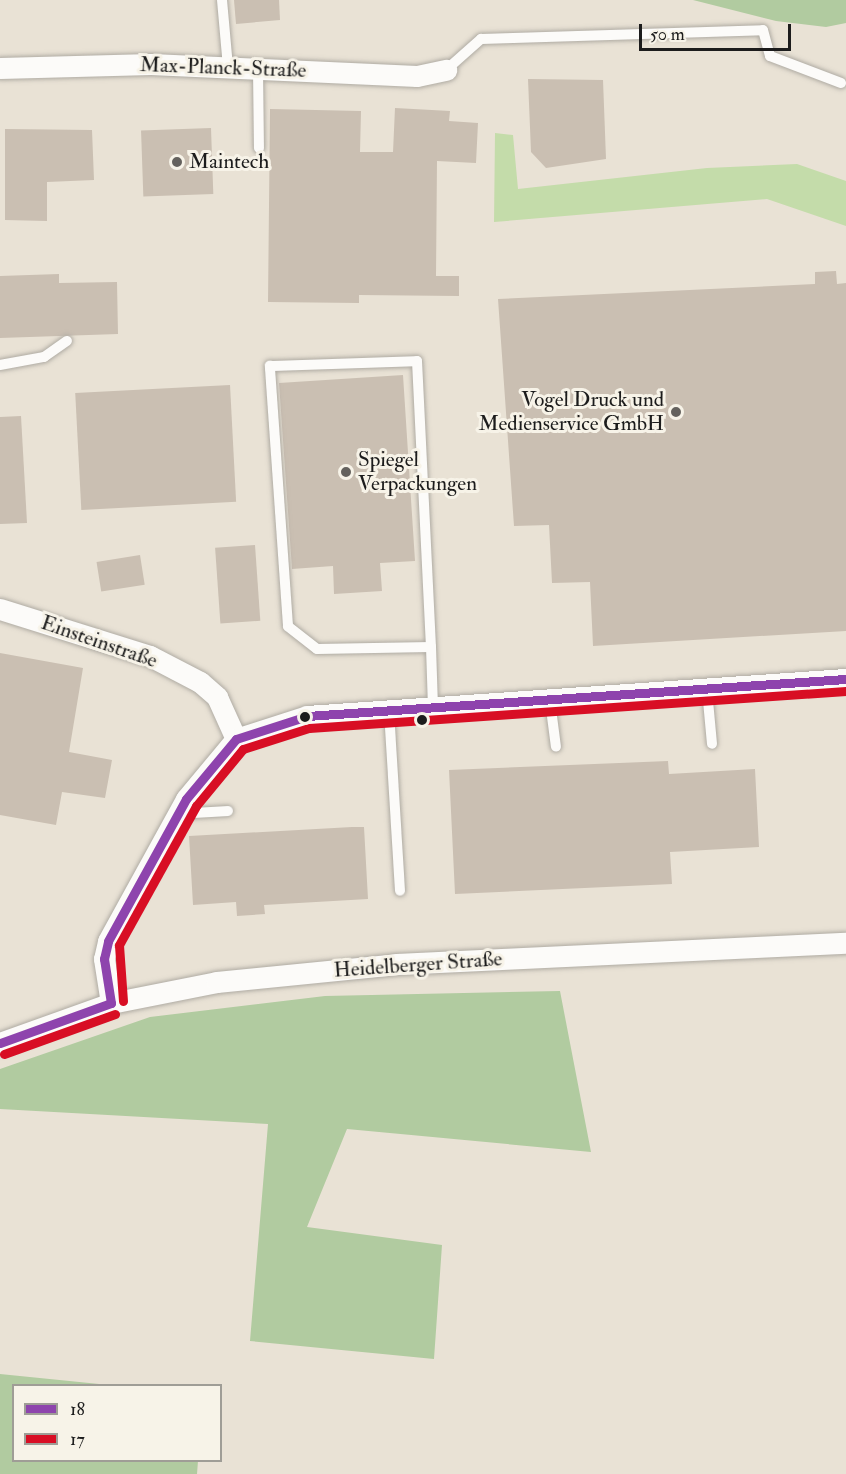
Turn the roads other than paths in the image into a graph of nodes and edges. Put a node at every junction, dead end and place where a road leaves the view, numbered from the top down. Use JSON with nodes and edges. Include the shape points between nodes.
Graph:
{"nodes":[{"id":1,"x":222,"y":0,"type":"edge"},
{"id":2,"x":0,"y":68,"type":"edge"},
{"id":3,"x":228,"y":68,"type":"junction"},
{"id":4,"x":258,"y":69,"type":"junction"},
{"id":5,"x":446,"y":70,"type":"joint"},
{"id":6,"x":841,"y":83,"type":"dead end"},
{"id":7,"x":259,"y":148,"type":"dead end"},
{"id":8,"x":68,"y":341,"type":"dead end"},
{"id":9,"x":0,"y":365,"type":"edge"},
{"id":10,"x":0,"y":609,"type":"edge"},
{"id":11,"x":430,"y":647,"type":"junction"},
{"id":12,"x":846,"y":679,"type":"edge"},
{"id":13,"x":707,"y":690,"type":"junction"},
{"id":14,"x":550,"y":701,"type":"junction"},
{"id":15,"x":433,"y":708,"type":"junction"},
{"id":16,"x":389,"y":711,"type":"junction"},
{"id":17,"x":236,"y":739,"type":"junction"},
{"id":18,"x":712,"y":744,"type":"dead end"},
{"id":19,"x":556,"y":747,"type":"dead end"},
{"id":20,"x":228,"y":811,"type":"dead end"},
{"id":21,"x":177,"y":814,"type":"junction"},
{"id":22,"x":400,"y":891,"type":"dead end"},
{"id":23,"x":846,"y":943,"type":"edge"},
{"id":24,"x":111,"y":1003,"type":"junction"},
{"id":25,"x":0,"y":1043,"type":"edge"}],
"edges":[{"from":1,"to":3,"type":"lane"},
{"from":2,"to":3,"type":"street","name":"Max-Planck-Straße"},
{"from":3,"to":4,"type":"street","name":"Max-Planck-Straße"},
{"from":4,"to":5,"type":"street","name":"Max-Planck-Straße","via":[[417,76]]},
{"from":4,"to":7,"type":"lane"},
{"from":5,"to":6,"type":"lane","via":[[481,39],[763,30],[770,56]]},
{"from":8,"to":9,"type":"lane","via":[[44,357]]},
{"from":10,"to":17,"type":"street","name":"Einsteinstraße","via":[[150,656],[200,682],[217,698]]},
{"from":11,"to":11,"type":"lane","via":[[417,361],[270,366],[288,626],[317,649]]},
{"from":11,"to":15,"type":"lane"},
{"from":12,"to":13,"type":"street"},
{"from":13,"to":14,"type":"street"},
{"from":13,"to":18,"type":"lane"},
{"from":14,"to":15,"type":"street"},
{"from":14,"to":19,"type":"lane"},
{"from":15,"to":16,"type":"street"},
{"from":16,"to":17,"type":"street","via":[[307,716]]},
{"from":16,"to":22,"type":"lane"},
{"from":17,"to":21,"type":"street","via":[[202,773]]},
{"from":20,"to":21,"type":"lane"},
{"from":21,"to":24,"type":"street","via":[[108,941],[104,959]]},
{"from":23,"to":24,"type":"street","name":"Heidelberger Straße","via":[[396,964],[217,982]]},
{"from":24,"to":25,"type":"street","name":"Heidelberger Straße"}]}
